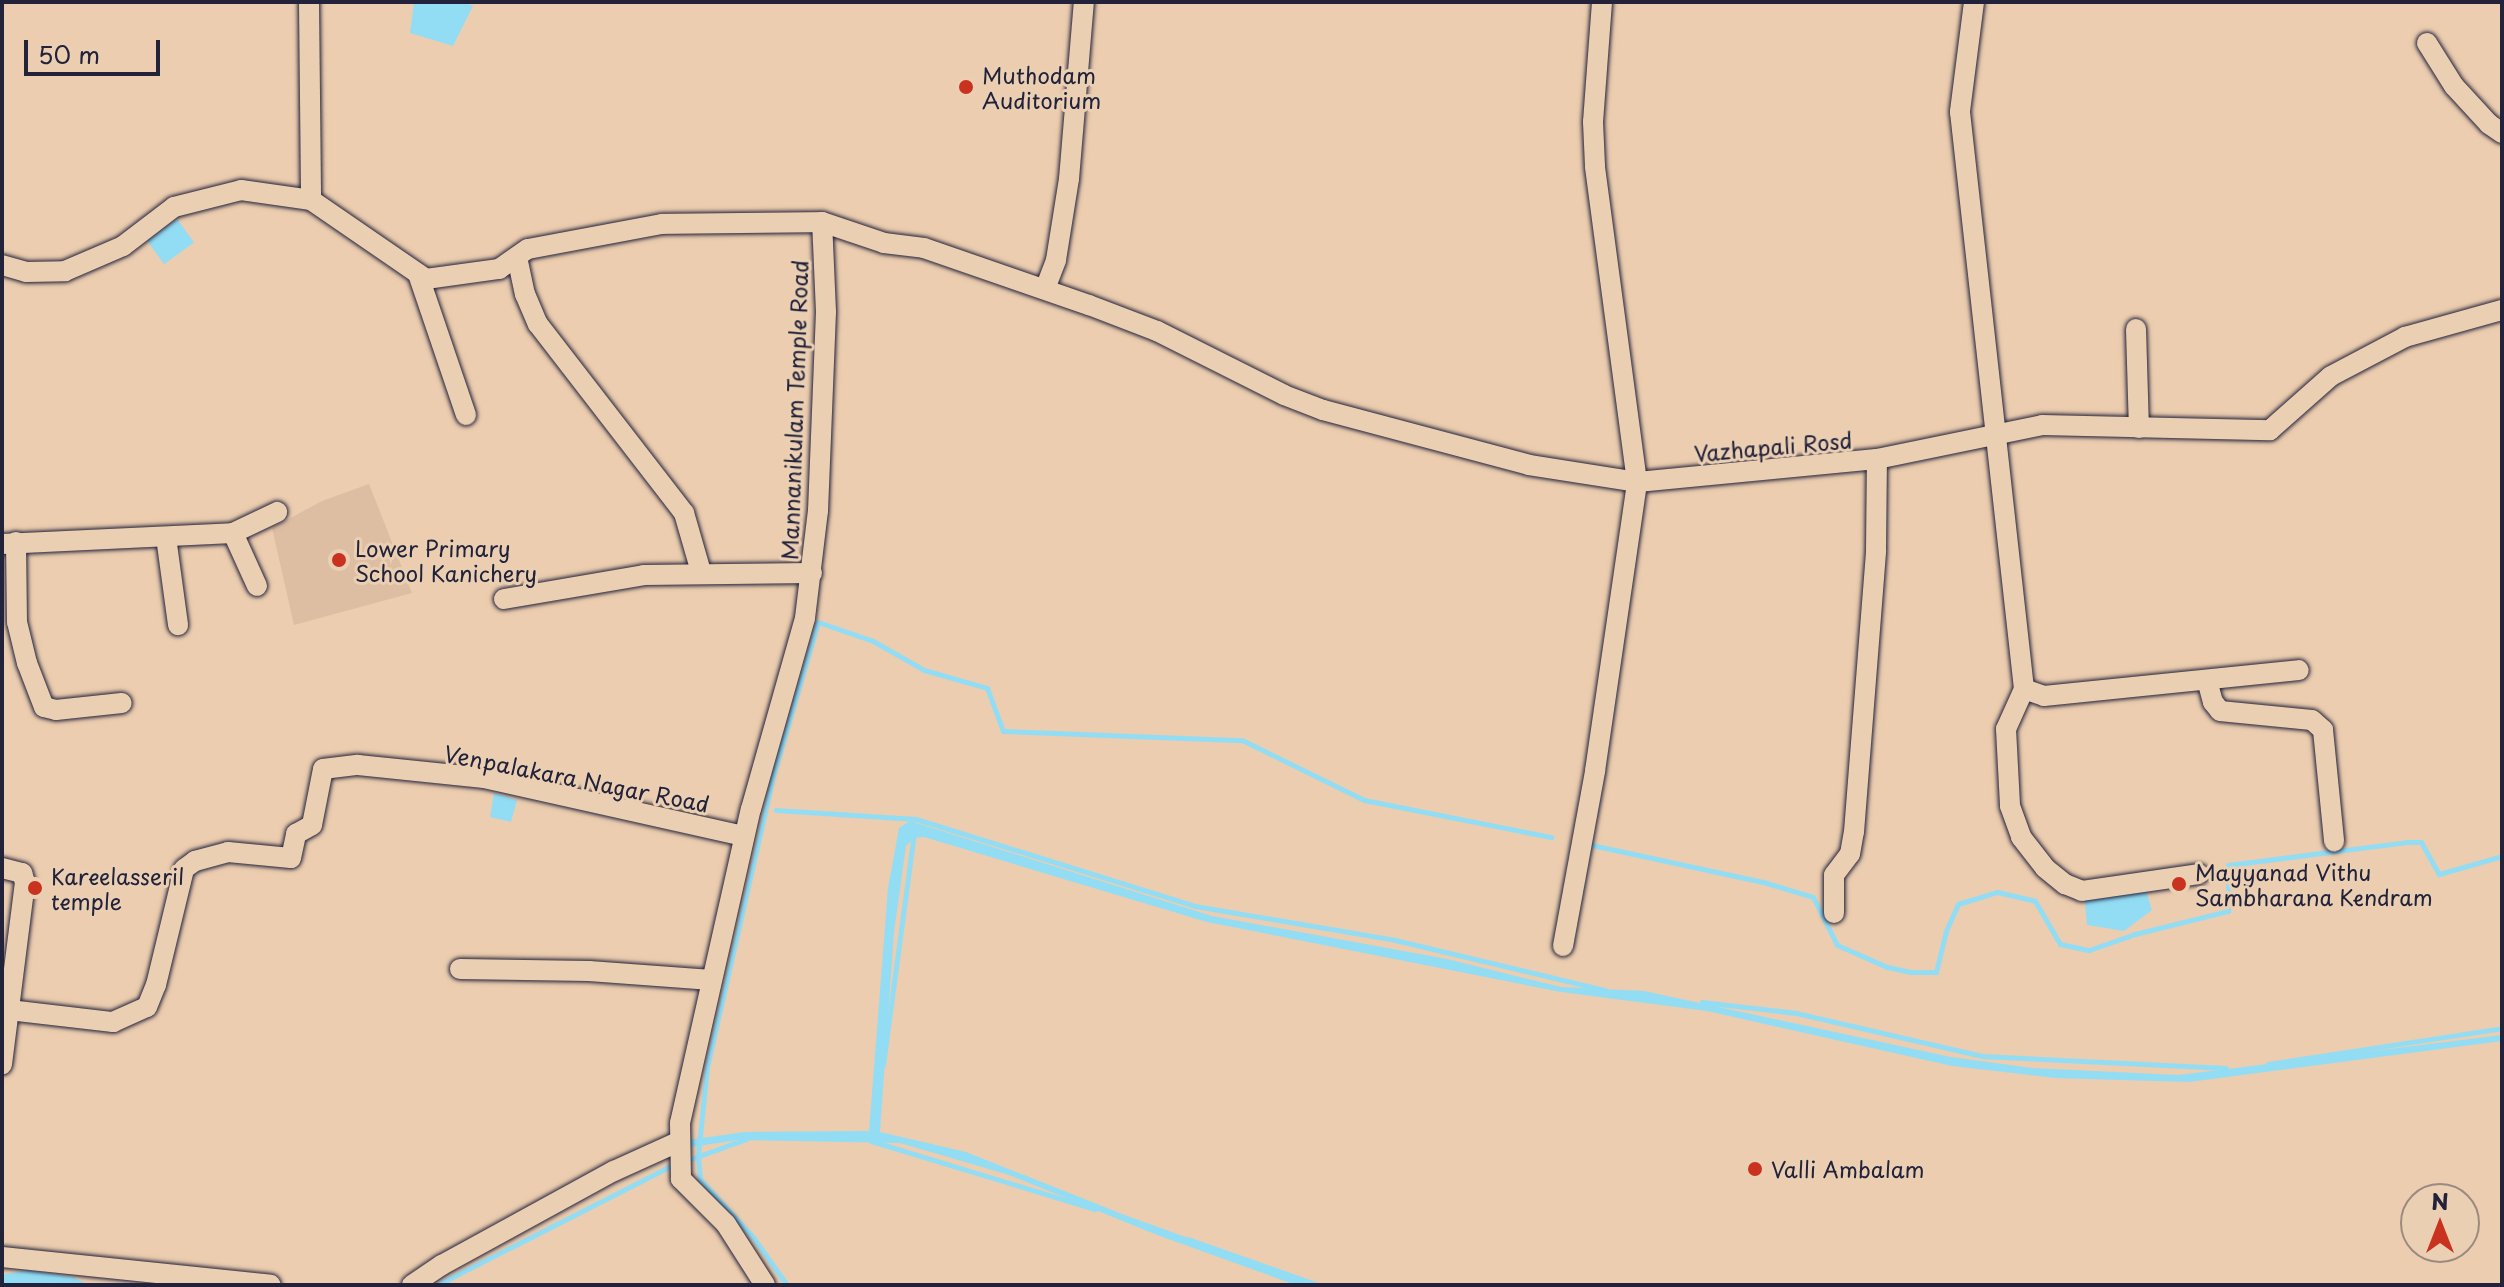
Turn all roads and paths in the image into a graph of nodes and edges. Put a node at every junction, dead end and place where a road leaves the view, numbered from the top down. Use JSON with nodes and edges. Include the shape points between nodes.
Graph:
{"nodes":[{"id":1,"x":309,"y":2,"type":"edge"},
{"id":2,"x":1084,"y":2,"type":"edge"},
{"id":3,"x":1602,"y":2,"type":"edge"},
{"id":4,"x":1974,"y":2,"type":"edge"},
{"id":5,"x":2427,"y":43,"type":"dead end"},
{"id":6,"x":2502,"y":133,"type":"edge"},
{"id":7,"x":311,"y":200,"type":"junction"},
{"id":8,"x":822,"y":222,"type":"junction"},
{"id":9,"x":517,"y":257,"type":"junction"},
{"id":10,"x":2,"y":265,"type":"edge"},
{"id":11,"x":418,"y":274,"type":"junction"},
{"id":12,"x":1045,"y":289,"type":"junction"},
{"id":13,"x":2502,"y":310,"type":"edge"},
{"id":14,"x":2136,"y":329,"type":"dead end"},
{"id":15,"x":466,"y":415,"type":"dead end"},
{"id":16,"x":2139,"y":428,"type":"junction"},
{"id":17,"x":1996,"y":436,"type":"junction"},
{"id":18,"x":1877,"y":459,"type":"junction"},
{"id":19,"x":1637,"y":482,"type":"junction"},
{"id":20,"x":277,"y":512,"type":"dead end"},
{"id":21,"x":233,"y":533,"type":"junction"},
{"id":22,"x":166,"y":537,"type":"junction"},
{"id":23,"x":9,"y":543,"type":"edge"},
{"id":24,"x":701,"y":572,"type":"junction"},
{"id":25,"x":812,"y":573,"type":"junction"},
{"id":26,"x":257,"y":586,"type":"dead end"},
{"id":27,"x":504,"y":599,"type":"dead end"},
{"id":28,"x":178,"y":625,"type":"dead end"},
{"id":29,"x":2299,"y":670,"type":"dead end"},
{"id":30,"x":2207,"y":680,"type":"junction"},
{"id":31,"x":2024,"y":689,"type":"junction"},
{"id":32,"x":122,"y":703,"type":"dead end"},
{"id":33,"x":744,"y":836,"type":"junction"},
{"id":34,"x":2334,"y":841,"type":"dead end"},
{"id":35,"x":2,"y":868,"type":"edge"},
{"id":36,"x":2199,"y":874,"type":"dead end"},
{"id":37,"x":1834,"y":913,"type":"dead end"},
{"id":38,"x":1563,"y":946,"type":"dead end"},
{"id":39,"x":460,"y":969,"type":"dead end"},
{"id":40,"x":712,"y":980,"type":"junction"},
{"id":41,"x":9,"y":1010,"type":"junction"},
{"id":42,"x":2,"y":1065,"type":"edge"},
{"id":43,"x":680,"y":1147,"type":"junction"},
{"id":44,"x":2,"y":1257,"type":"edge"},
{"id":45,"x":271,"y":1285,"type":"edge"},
{"id":46,"x":412,"y":1285,"type":"edge"},
{"id":47,"x":765,"y":1285,"type":"edge"}],
"edges":[{"from":1,"to":7,"type":"street"},
{"from":2,"to":12,"type":"street","via":[[1069,179],[1056,260]]},
{"from":3,"to":19,"type":"street","via":[[1595,166]]},
{"from":4,"to":17,"type":"street","via":[[1960,112]]},
{"from":5,"to":6,"type":"street","via":[[2454,86]]},
{"from":7,"to":10,"type":"street","via":[[241,190],[174,207],[123,246],[65,271],[26,272]]},
{"from":7,"to":11,"type":"street"},
{"from":8,"to":9,"type":"street","via":[[662,224],[528,249]]},
{"from":8,"to":12,"type":"street","via":[[884,243],[924,248]]},
{"from":8,"to":25,"type":"street","name":"Mannanikulam Temple Road","via":[[825,344]]},
{"from":9,"to":11,"type":"street","via":[[499,269],[426,279]]},
{"from":9,"to":24,"type":"street","via":[[538,324],[684,513]]},
{"from":11,"to":15,"type":"street"},
{"from":12,"to":19,"type":"street","name":"Vazhapali Rosd","via":[[1157,331],[1323,410],[1529,465]]},
{"from":13,"to":16,"type":"street","name":"Vazhapali Rosd","via":[[2405,337],[2331,376],[2270,430]]},
{"from":14,"to":16,"type":"street"},
{"from":16,"to":17,"type":"street","name":"Vazhapali Rosd","via":[[2042,425]]},
{"from":17,"to":18,"type":"street","name":"Vazhapali Rosd"},
{"from":17,"to":31,"type":"street"},
{"from":18,"to":19,"type":"street","name":"Vazhapali Rosd"},
{"from":18,"to":37,"type":"street","via":[[1876,550],[1854,832],[1850,854],[1834,875]]},
{"from":19,"to":38,"type":"street","via":[[1593,784]]},
{"from":20,"to":21,"type":"street"},
{"from":21,"to":22,"type":"street"},
{"from":21,"to":26,"type":"street"},
{"from":22,"to":23,"type":"street"},
{"from":22,"to":28,"type":"street"},
{"from":23,"to":32,"type":"street","via":[[17,622],[44,707]]},
{"from":24,"to":25,"type":"street"},
{"from":24,"to":27,"type":"street","via":[[631,577]]},
{"from":25,"to":33,"type":"street","name":"Mannanikulam Temple Road","via":[[805,618]]},
{"from":29,"to":30,"type":"street"},
{"from":30,"to":31,"type":"street","via":[[2044,696]]},
{"from":30,"to":34,"type":"street","via":[[2220,711],[2296,717],[2312,720],[2323,730]]},
{"from":31,"to":36,"type":"street","via":[[2006,729],[2010,806],[2021,837],[2045,868],[2082,891]]},
{"from":33,"to":40,"type":"street","name":"Mannanikulam Temple Road"},
{"from":33,"to":41,"type":"street","name":"Venpalakara Nagar Road","via":[[484,778],[358,765],[323,769],[312,825],[296,834],[291,858],[228,852],[184,869],[147,1007],[113,1022]]},
{"from":35,"to":41,"type":"street","via":[[22,873],[25,882]]},
{"from":39,"to":40,"type":"street"},
{"from":40,"to":43,"type":"street","name":"Mannanikulam Temple Road","via":[[680,1123]]},
{"from":41,"to":42,"type":"street"},
{"from":43,"to":46,"type":"street","via":[[614,1171]]},
{"from":43,"to":47,"type":"street","name":"Mannanikulam Temple Road","via":[[681,1179],[726,1224]]},
{"from":44,"to":45,"type":"street"}]}
